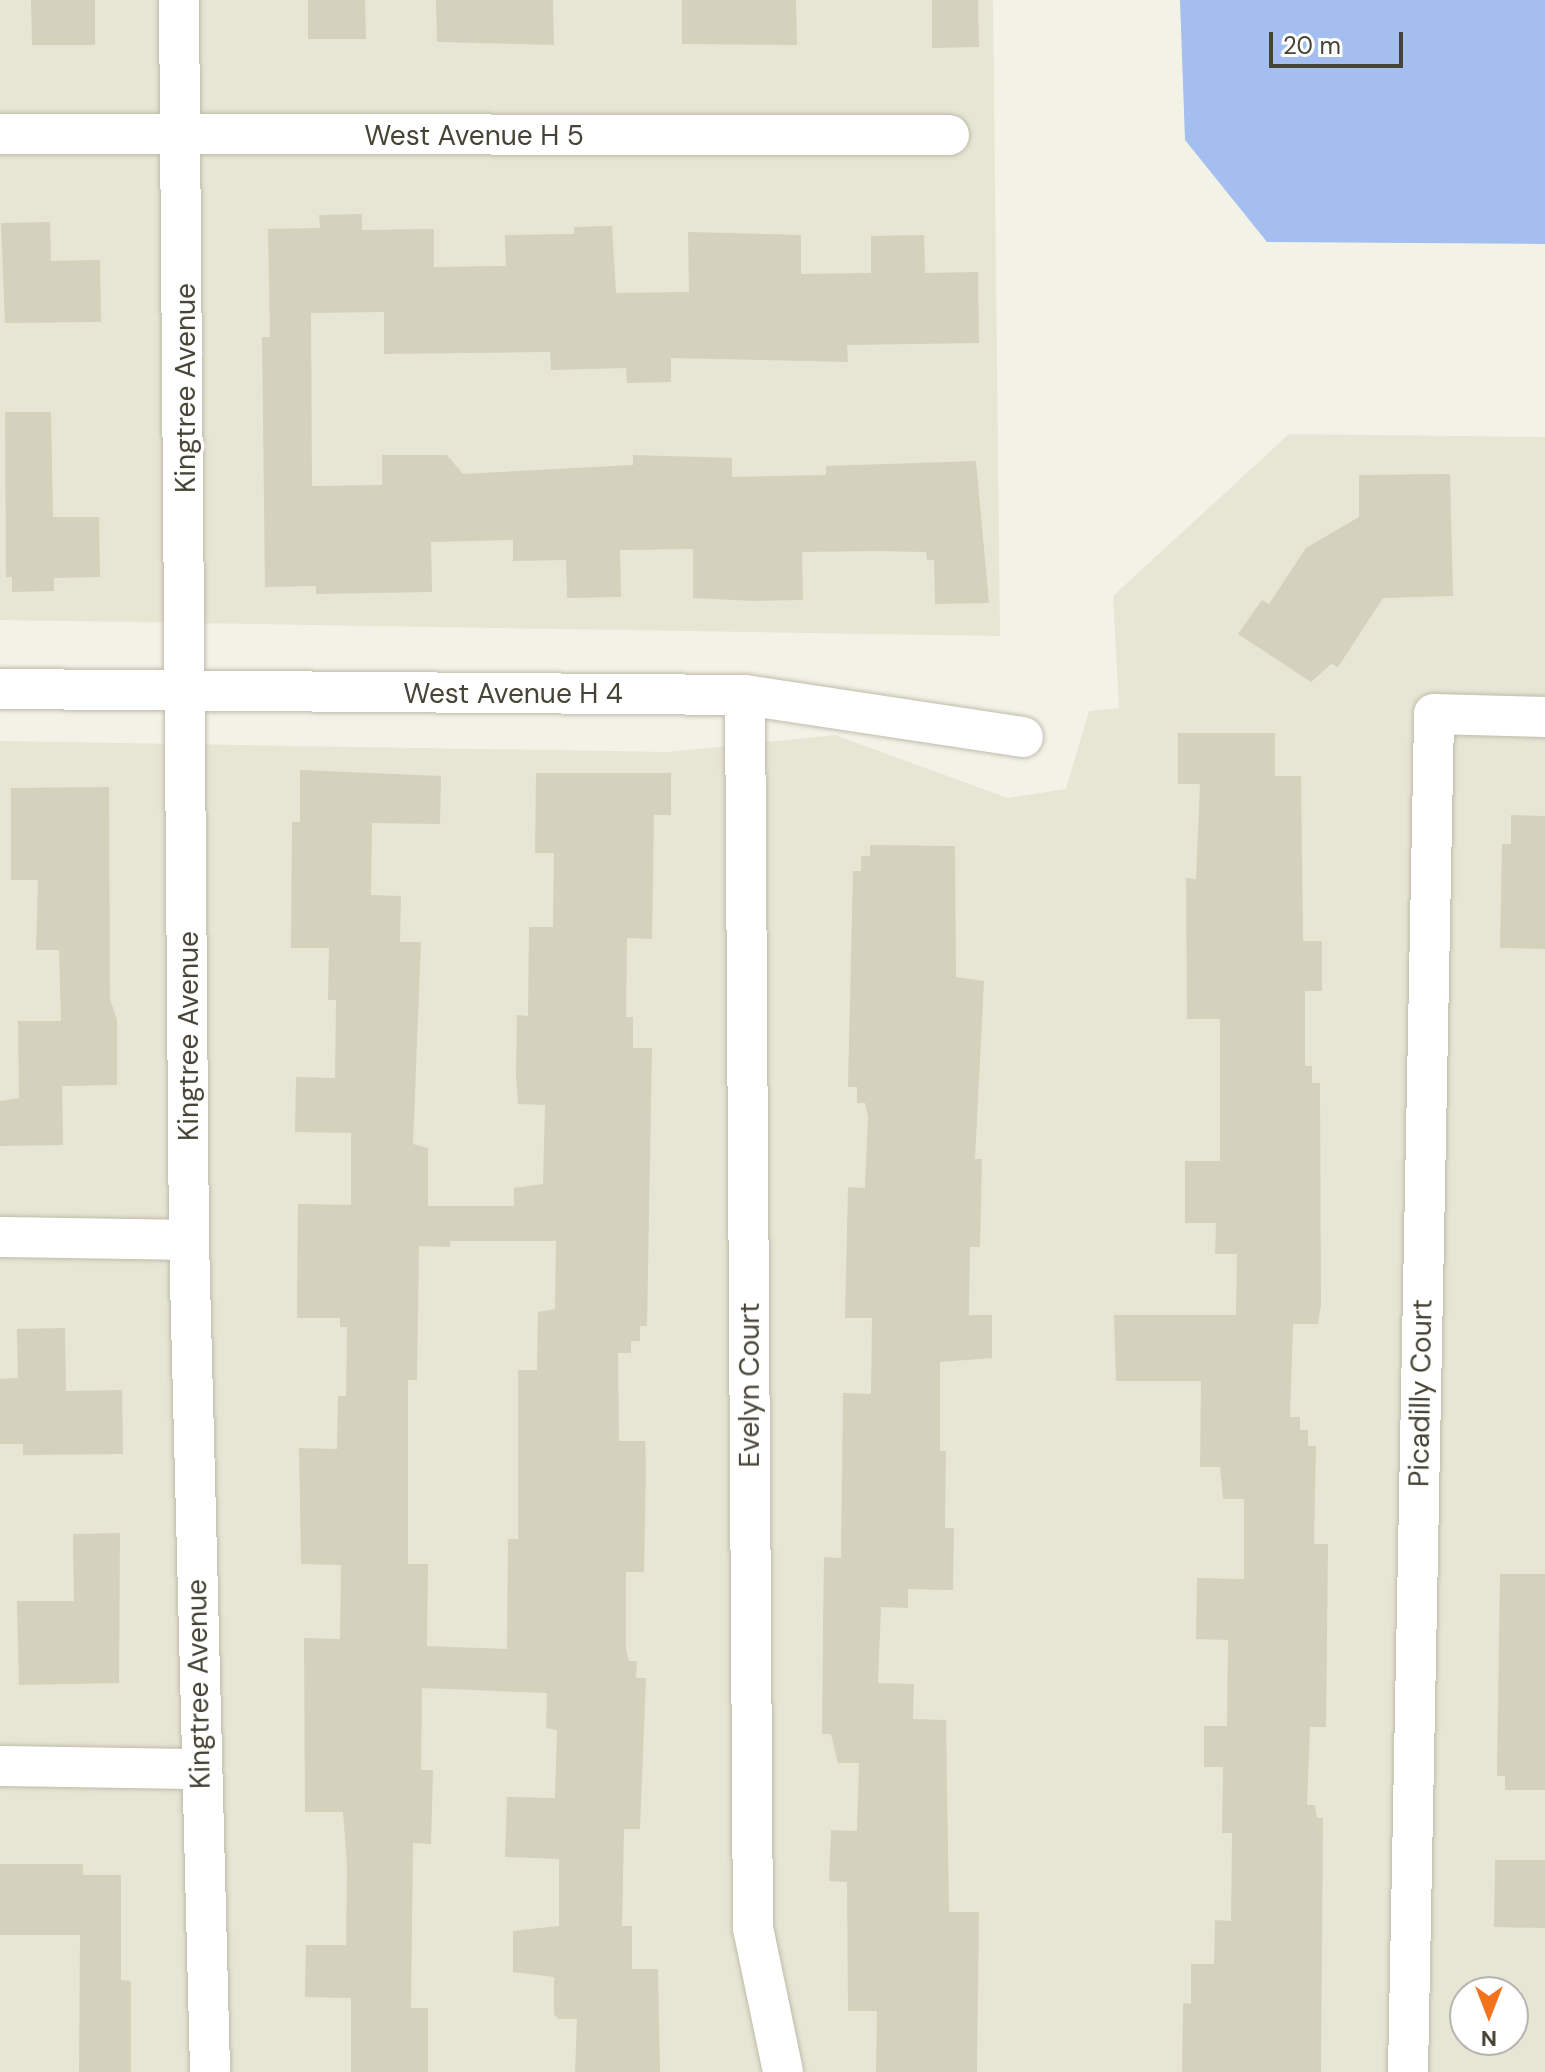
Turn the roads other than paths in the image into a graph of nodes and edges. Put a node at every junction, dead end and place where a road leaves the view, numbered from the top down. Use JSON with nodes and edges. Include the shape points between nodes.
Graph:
{"nodes":[{"id":1,"x":179,"y":0,"type":"edge"},
{"id":2,"x":0,"y":134,"type":"edge"},
{"id":3,"x":949,"y":135,"type":"dead end"},
{"id":4,"x":184,"y":137,"type":"junction"},
{"id":5,"x":0,"y":689,"type":"edge"},
{"id":6,"x":188,"y":692,"type":"junction"},
{"id":7,"x":745,"y":695,"type":"junction"},
{"id":8,"x":1545,"y":717,"type":"edge"},
{"id":9,"x":1023,"y":737,"type":"dead end"},
{"id":10,"x":0,"y":1237,"type":"edge"},
{"id":11,"x":189,"y":1240,"type":"junction"},
{"id":12,"x":0,"y":1766,"type":"edge"},
{"id":13,"x":201,"y":1769,"type":"junction"},
{"id":14,"x":210,"y":2072,"type":"edge"},
{"id":15,"x":783,"y":2072,"type":"edge"},
{"id":16,"x":1408,"y":2072,"type":"edge"}],
"edges":[{"from":1,"to":4,"type":"street","name":"Kingtree Avenue"},
{"from":2,"to":4,"type":"street","name":"West Avenue H 5"},
{"from":3,"to":4,"type":"street","name":"West Avenue H 5"},
{"from":4,"to":6,"type":"street","name":"Kingtree Avenue"},
{"from":5,"to":6,"type":"street","name":"West Avenue H 4"},
{"from":6,"to":7,"type":"street","name":"West Avenue H 4"},
{"from":6,"to":11,"type":"street","name":"Kingtree Avenue"},
{"from":7,"to":9,"type":"street","name":"West Avenue H 4"},
{"from":7,"to":15,"type":"street","name":"Evelyn Court","via":[[753,1928]]},
{"from":8,"to":16,"type":"street","name":"Picadilly Court","via":[[1434,714]]},
{"from":10,"to":11,"type":"street"},
{"from":11,"to":13,"type":"street","name":"Kingtree Avenue"},
{"from":12,"to":13,"type":"street"},
{"from":13,"to":14,"type":"street","name":"Kingtree Avenue"}]}
